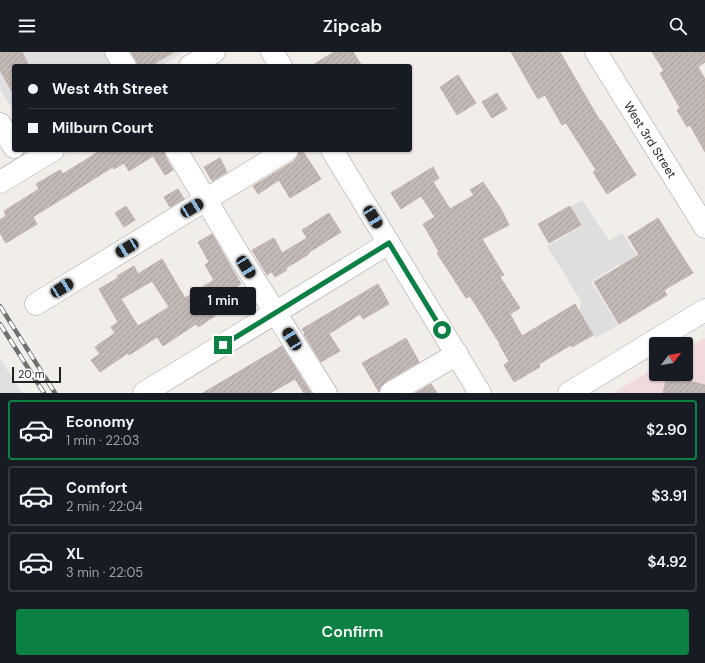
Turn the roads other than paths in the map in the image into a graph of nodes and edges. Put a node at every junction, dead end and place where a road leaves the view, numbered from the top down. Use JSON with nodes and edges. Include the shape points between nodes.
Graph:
{"nodes":[{"id":1,"x":116,"y":52,"type":"edge"},
{"id":2,"x":214,"y":52,"type":"edge"},
{"id":3,"x":272,"y":52,"type":"edge"},
{"id":4,"x":596,"y":52,"type":"edge"},
{"id":5,"x":124,"y":64,"type":"edge"},
{"id":6,"x":193,"y":64,"type":"edge"},
{"id":7,"x":280,"y":64,"type":"edge"},
{"id":8,"x":0,"y":124,"type":"edge"},
{"id":9,"x":12,"y":144,"type":"edge"},
{"id":10,"x":45,"y":152,"type":"edge"},
{"id":11,"x":177,"y":152,"type":"edge"},
{"id":12,"x":284,"y":152,"type":"edge"},
{"id":13,"x":333,"y":152,"type":"edge"},
{"id":14,"x":21,"y":158,"type":"edge"},
{"id":15,"x":0,"y":182,"type":"edge"},
{"id":16,"x":205,"y":200,"type":"junction"},
{"id":17,"x":705,"y":227,"type":"edge"},
{"id":18,"x":389,"y":243,"type":"junction"},
{"id":19,"x":36,"y":304,"type":"dead end"},
{"id":20,"x":705,"y":310,"type":"edge"},
{"id":21,"x":276,"y":312,"type":"junction"},
{"id":22,"x":457,"y":354,"type":"junction"},
{"id":23,"x":144,"y":393,"type":"edge"},
{"id":24,"x":326,"y":393,"type":"edge"},
{"id":25,"x":391,"y":393,"type":"edge"},
{"id":26,"x":480,"y":393,"type":"edge"},
{"id":27,"x":569,"y":393,"type":"edge"}],
"edges":[{"from":1,"to":5,"type":"street"},
{"from":2,"to":6,"type":"street"},
{"from":3,"to":7,"type":"street"},
{"from":4,"to":17,"type":"street","name":"West 3rd Street"},
{"from":8,"to":9,"type":"street"},
{"from":10,"to":14,"type":"street"},
{"from":11,"to":16,"type":"street"},
{"from":12,"to":16,"type":"street"},
{"from":13,"to":18,"type":"street"},
{"from":14,"to":15,"type":"street"},
{"from":16,"to":19,"type":"street"},
{"from":16,"to":21,"type":"street"},
{"from":18,"to":21,"type":"street"},
{"from":18,"to":22,"type":"street"},
{"from":20,"to":27,"type":"street"},
{"from":21,"to":23,"type":"street"},
{"from":21,"to":24,"type":"street"},
{"from":22,"to":25,"type":"street"},
{"from":22,"to":26,"type":"street"}]}
